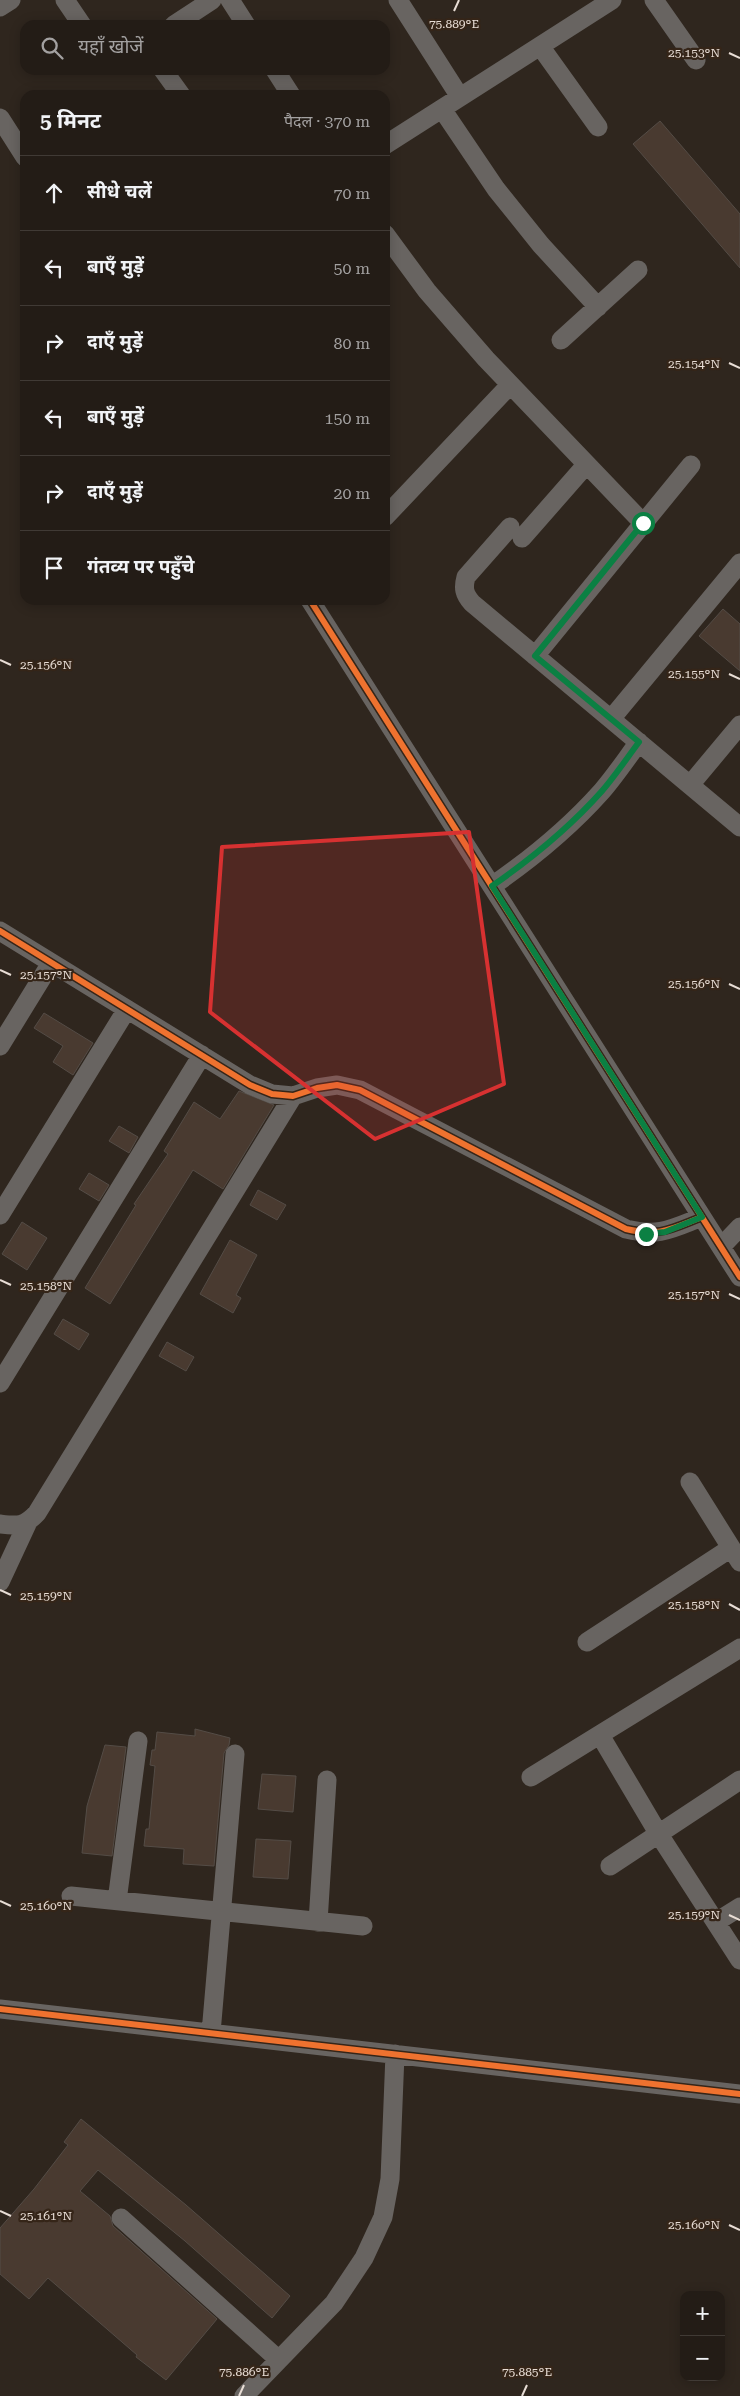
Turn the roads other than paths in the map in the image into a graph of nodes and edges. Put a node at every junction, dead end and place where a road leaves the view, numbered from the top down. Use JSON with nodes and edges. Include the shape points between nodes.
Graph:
{"nodes":[{"id":1,"x":11,"y":0,"type":"edge"},
{"id":2,"x":65,"y":0,"type":"edge"},
{"id":3,"x":212,"y":0,"type":"edge"},
{"id":4,"x":230,"y":0,"type":"edge"},
{"id":5,"x":612,"y":0,"type":"edge"},
{"id":6,"x":654,"y":0,"type":"edge"},
{"id":7,"x":400,"y":1,"type":"edge"},
{"id":8,"x":0,"y":7,"type":"edge"},
{"id":9,"x":79,"y":20,"type":"edge"},
{"id":10,"x":182,"y":20,"type":"edge"},
{"id":11,"x":243,"y":20,"type":"edge"},
{"id":12,"x":540,"y":46,"type":"junction"},
{"id":13,"x":696,"y":60,"type":"dead end"},
{"id":14,"x":167,"y":75,"type":"edge"},
{"id":15,"x":278,"y":75,"type":"edge"},
{"id":16,"x":178,"y":90,"type":"edge"},
{"id":17,"x":288,"y":90,"type":"edge"},
{"id":18,"x":460,"y":97,"type":"junction"},
{"id":19,"x":442,"y":109,"type":"junction"},
{"id":20,"x":0,"y":118,"type":"edge"},
{"id":21,"x":598,"y":127,"type":"dead end"},
{"id":22,"x":390,"y":142,"type":"edge"},
{"id":23,"x":20,"y":149,"type":"edge"},
{"id":24,"x":390,"y":241,"type":"edge"},
{"id":25,"x":638,"y":270,"type":"dead end"},
{"id":26,"x":598,"y":307,"type":"junction"},
{"id":27,"x":561,"y":340,"type":"dead end"},
{"id":28,"x":510,"y":385,"type":"junction"},
{"id":29,"x":586,"y":465,"type":"junction"},
{"id":30,"x":691,"y":465,"type":"dead end"},
{"id":31,"x":390,"y":512,"type":"edge"},
{"id":32,"x":643,"y":523,"type":"junction"},
{"id":33,"x":740,"y":563,"type":"edge"},
{"id":34,"x":313,"y":605,"type":"edge"},
{"id":35,"x":535,"y":656,"type":"junction"},
{"id":36,"x":610,"y":718,"type":"junction"},
{"id":37,"x":740,"y":725,"type":"edge"},
{"id":38,"x":639,"y":742,"type":"junction"},
{"id":39,"x":690,"y":785,"type":"junction"},
{"id":40,"x":740,"y":827,"type":"edge"},
{"id":41,"x":492,"y":886,"type":"junction"},
{"id":42,"x":0,"y":931,"type":"edge"},
{"id":43,"x":51,"y":963,"type":"junction"},
{"id":44,"x":127,"y":1009,"type":"junction"},
{"id":45,"x":0,"y":1046,"type":"edge"},
{"id":46,"x":202,"y":1055,"type":"junction"},
{"id":47,"x":293,"y":1096,"type":"junction"},
{"id":48,"x":0,"y":1215,"type":"edge"},
{"id":49,"x":702,"y":1217,"type":"junction"},
{"id":50,"x":740,"y":1227,"type":"edge"},
{"id":51,"x":721,"y":1247,"type":"junction"},
{"id":52,"x":740,"y":1277,"type":"edge"},
{"id":53,"x":0,"y":1384,"type":"edge"},
{"id":54,"x":690,"y":1482,"type":"dead end"},
{"id":55,"x":0,"y":1524,"type":"edge"},
{"id":56,"x":27,"y":1524,"type":"junction"},
{"id":57,"x":735,"y":1555,"type":"edge"},
{"id":58,"x":0,"y":1582,"type":"edge"},
{"id":59,"x":587,"y":1642,"type":"dead end"},
{"id":60,"x":740,"y":1648,"type":"edge"},
{"id":61,"x":600,"y":1735,"type":"junction"},
{"id":62,"x":138,"y":1741,"type":"dead end"},
{"id":63,"x":235,"y":1754,"type":"dead end"},
{"id":64,"x":530,"y":1777,"type":"dead end"},
{"id":65,"x":327,"y":1780,"type":"dead end"},
{"id":66,"x":740,"y":1780,"type":"edge"},
{"id":67,"x":658,"y":1833,"type":"junction"},
{"id":68,"x":610,"y":1866,"type":"dead end"},
{"id":69,"x":71,"y":1896,"type":"dead end"},
{"id":70,"x":117,"y":1901,"type":"junction"},
{"id":71,"x":740,"y":1907,"type":"edge"},
{"id":72,"x":222,"y":1913,"type":"junction"},
{"id":73,"x":318,"y":1922,"type":"junction"},
{"id":74,"x":716,"y":1922,"type":"junction"},
{"id":75,"x":363,"y":1926,"type":"dead end"},
{"id":76,"x":740,"y":1960,"type":"edge"},
{"id":77,"x":0,"y":2008,"type":"edge"},
{"id":78,"x":211,"y":2033,"type":"junction"},
{"id":79,"x":395,"y":2054,"type":"junction"},
{"id":80,"x":740,"y":2094,"type":"edge"},
{"id":81,"x":121,"y":2218,"type":"dead end"},
{"id":82,"x":279,"y":2360,"type":"junction"},
{"id":83,"x":244,"y":2396,"type":"edge"}],
"edges":[{"from":1,"to":8,"type":"street"},
{"from":2,"to":9,"type":"street"},
{"from":3,"to":10,"type":"street"},
{"from":4,"to":11,"type":"street"},
{"from":5,"to":12,"type":"street"},
{"from":6,"to":13,"type":"street"},
{"from":7,"to":18,"type":"street"},
{"from":12,"to":18,"type":"street"},
{"from":12,"to":21,"type":"street"},
{"from":14,"to":16,"type":"street"},
{"from":15,"to":17,"type":"street"},
{"from":18,"to":19,"type":"street"},
{"from":19,"to":22,"type":"street"},
{"from":19,"to":26,"type":"street","via":[[496,189],[541,245]]},
{"from":20,"to":23,"type":"street"},
{"from":24,"to":28,"type":"street","via":[[427,291]]},
{"from":25,"to":26,"type":"street"},
{"from":26,"to":27,"type":"street"},
{"from":28,"to":29,"type":"street"},
{"from":28,"to":31,"type":"street"},
{"from":29,"to":32,"type":"street"},
{"from":29,"to":35,"type":"street","via":[[466,577],[465,595]]},
{"from":30,"to":32,"type":"street"},
{"from":32,"to":35,"type":"street"},
{"from":33,"to":36,"type":"street"},
{"from":34,"to":41,"type":"street"},
{"from":35,"to":36,"type":"street"},
{"from":36,"to":38,"type":"street"},
{"from":37,"to":39,"type":"street"},
{"from":38,"to":39,"type":"street"},
{"from":38,"to":41,"type":"street","via":[[602,791],[516,869]]},
{"from":39,"to":40,"type":"street"},
{"from":41,"to":49,"type":"street"},
{"from":42,"to":43,"type":"street"},
{"from":43,"to":44,"type":"street"},
{"from":43,"to":45,"type":"street"},
{"from":44,"to":46,"type":"street"},
{"from":44,"to":48,"type":"street"},
{"from":46,"to":47,"type":"street","via":[[250,1085],[272,1094]]},
{"from":46,"to":53,"type":"street"},
{"from":47,"to":49,"type":"street","via":[[337,1085],[360,1090],[626,1229],[646,1234],[665,1232]]},
{"from":47,"to":56,"type":"street","via":[[42,1505]]},
{"from":49,"to":51,"type":"street"},
{"from":50,"to":51,"type":"street"},
{"from":51,"to":52,"type":"street"},
{"from":54,"to":57,"type":"street"},
{"from":55,"to":56,"type":"street"},
{"from":56,"to":58,"type":"street"},
{"from":57,"to":59,"type":"street"},
{"from":60,"to":61,"type":"street"},
{"from":61,"to":64,"type":"street"},
{"from":61,"to":67,"type":"street"},
{"from":62,"to":70,"type":"street"},
{"from":63,"to":72,"type":"street"},
{"from":65,"to":73,"type":"street"},
{"from":66,"to":67,"type":"street"},
{"from":67,"to":68,"type":"street"},
{"from":67,"to":74,"type":"street"},
{"from":69,"to":70,"type":"street"},
{"from":70,"to":72,"type":"street"},
{"from":71,"to":74,"type":"street"},
{"from":72,"to":73,"type":"street"},
{"from":72,"to":78,"type":"street"},
{"from":73,"to":75,"type":"street"},
{"from":74,"to":76,"type":"street"},
{"from":77,"to":78,"type":"street"},
{"from":78,"to":79,"type":"street"},
{"from":79,"to":80,"type":"street"},
{"from":79,"to":82,"type":"street","via":[[390,2179],[383,2217],[364,2258],[334,2303]]},
{"from":81,"to":82,"type":"street"},
{"from":82,"to":83,"type":"street"}]}
